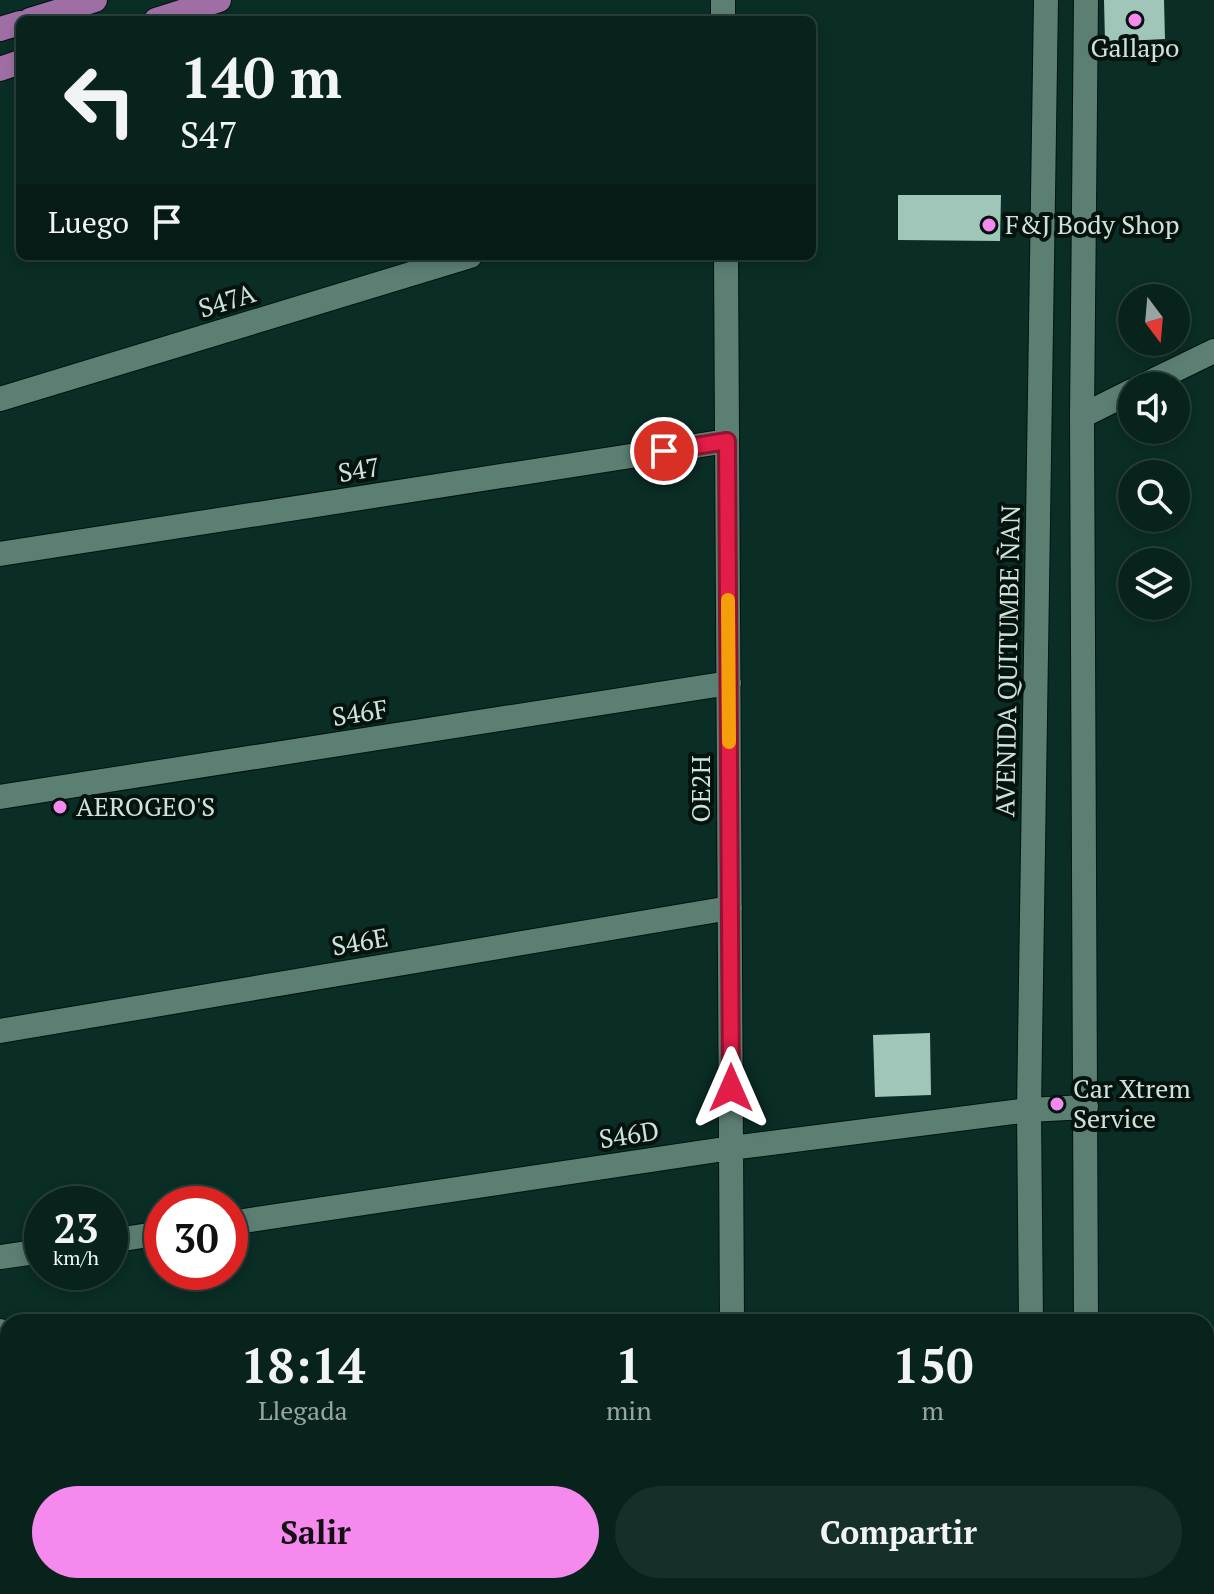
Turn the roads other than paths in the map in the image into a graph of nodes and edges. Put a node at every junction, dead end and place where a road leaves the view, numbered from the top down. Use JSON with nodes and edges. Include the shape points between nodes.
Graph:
{"nodes":[{"id":1,"x":95,"y":0,"type":"edge"},
{"id":2,"x":219,"y":0,"type":"edge"},
{"id":3,"x":1046,"y":0,"type":"edge"},
{"id":4,"x":1086,"y":0,"type":"edge"},
{"id":5,"x":184,"y":5,"type":"edge"},
{"id":6,"x":43,"y":16,"type":"edge"},
{"id":7,"x":163,"y":16,"type":"edge"},
{"id":8,"x":457,"y":260,"type":"edge"},
{"id":9,"x":726,"y":260,"type":"edge"},
{"id":10,"x":1214,"y":351,"type":"edge"},
{"id":11,"x":1171,"y":372,"type":"edge"},
{"id":12,"x":1118,"y":398,"type":"edge"},
{"id":13,"x":0,"y":399,"type":"edge"},
{"id":14,"x":1082,"y":416,"type":"junction"},
{"id":15,"x":727,"y":441,"type":"junction"},
{"id":16,"x":0,"y":554,"type":"edge"},
{"id":17,"x":729,"y":683,"type":"junction"},
{"id":18,"x":0,"y":797,"type":"edge"},
{"id":19,"x":730,"y":908,"type":"junction"},
{"id":20,"x":0,"y":1031,"type":"edge"},
{"id":21,"x":1086,"y":1107,"type":"junction"},
{"id":22,"x":1029,"y":1110,"type":"junction"},
{"id":23,"x":731,"y":1148,"type":"junction"},
{"id":24,"x":248,"y":1220,"type":"edge"},
{"id":25,"x":24,"y":1254,"type":"edge"},
{"id":26,"x":0,"y":1257,"type":"edge"},
{"id":27,"x":732,"y":1314,"type":"edge"},
{"id":28,"x":1031,"y":1314,"type":"edge"},
{"id":29,"x":1086,"y":1314,"type":"edge"}],
"edges":[{"from":1,"to":6,"type":"main road"},
{"from":2,"to":5,"type":"main road"},
{"from":3,"to":22,"type":"street","name":"AVENIDA QUITUMBE ÑAN"},
{"from":4,"to":14,"type":"street"},
{"from":5,"to":7,"type":"main road"},
{"from":8,"to":13,"type":"street","name":"S47A"},
{"from":9,"to":15,"type":"street","name":"OE2H"},
{"from":10,"to":11,"type":"street"},
{"from":12,"to":14,"type":"street"},
{"from":14,"to":21,"type":"street"},
{"from":15,"to":16,"type":"street","name":"S47"},
{"from":15,"to":17,"type":"street","name":"OE2H"},
{"from":17,"to":18,"type":"street","name":"S46F"},
{"from":17,"to":19,"type":"street","name":"OE2H"},
{"from":19,"to":20,"type":"street","name":"S46E"},
{"from":19,"to":23,"type":"street","name":"OE2H"},
{"from":21,"to":22,"type":"street","name":"S46D"},
{"from":21,"to":29,"type":"street"},
{"from":22,"to":23,"type":"street","name":"S46D"},
{"from":22,"to":28,"type":"street","name":"AVENIDA QUITUMBE ÑAN"},
{"from":23,"to":24,"type":"street","name":"S46D"},
{"from":23,"to":27,"type":"street","name":"OE2H"},
{"from":25,"to":26,"type":"street"}]}
